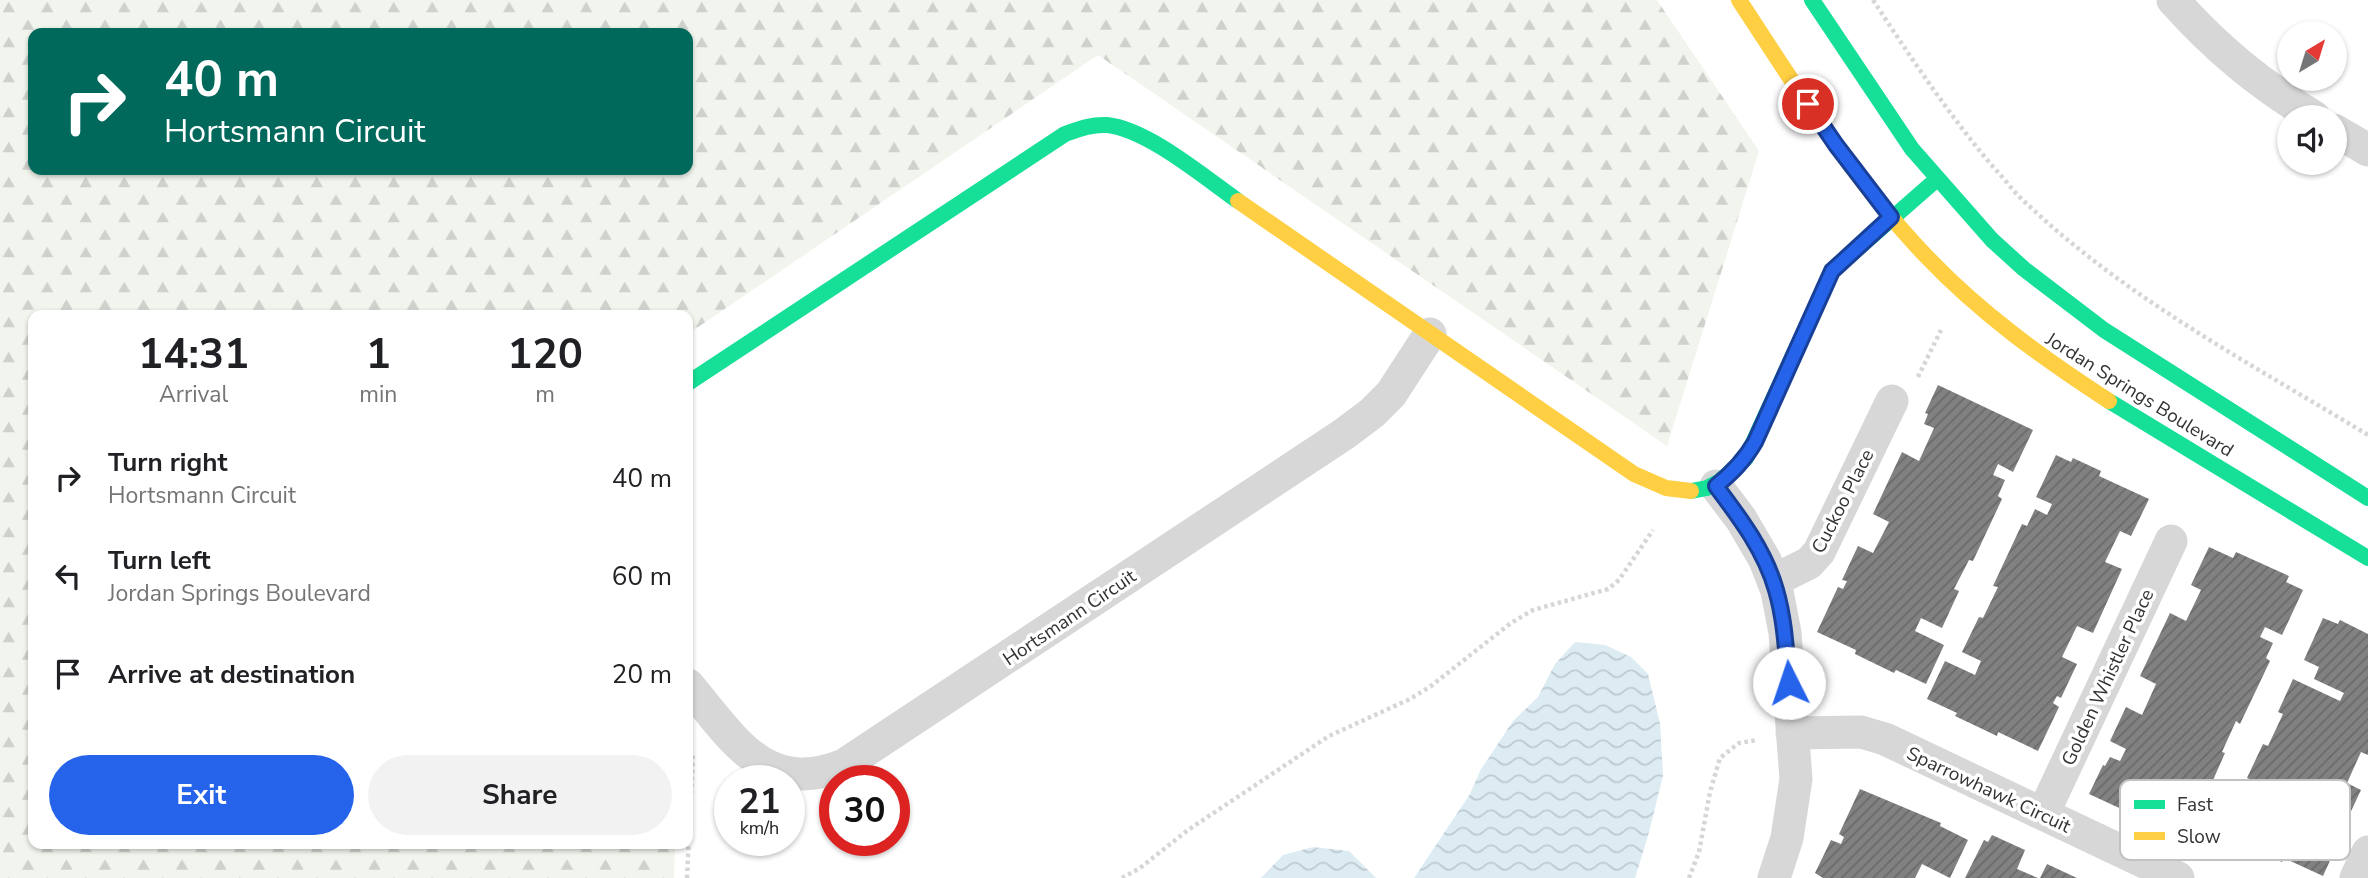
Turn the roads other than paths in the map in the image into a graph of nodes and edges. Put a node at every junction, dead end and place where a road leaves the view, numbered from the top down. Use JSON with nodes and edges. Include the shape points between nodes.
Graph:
{"nodes":[{"id":1,"x":1739,"y":0,"type":"edge"},
{"id":2,"x":1812,"y":0,"type":"edge"},
{"id":3,"x":2173,"y":0,"type":"edge"},
{"id":4,"x":2296,"y":105,"type":"edge"},
{"id":5,"x":2347,"y":138,"type":"edge"},
{"id":6,"x":2368,"y":150,"type":"edge"},
{"id":7,"x":1937,"y":179,"type":"junction"},
{"id":8,"x":1891,"y":217,"type":"junction"},
{"id":9,"x":1430,"y":334,"type":"junction"},
{"id":10,"x":693,"y":380,"type":"edge"},
{"id":11,"x":1892,"y":401,"type":"dead end"},
{"id":12,"x":1716,"y":486,"type":"junction"},
{"id":13,"x":2368,"y":498,"type":"edge"},
{"id":14,"x":2171,"y":541,"type":"dead end"},
{"id":15,"x":2368,"y":558,"type":"edge"},
{"id":16,"x":1773,"y":581,"type":"junction"},
{"id":17,"x":693,"y":691,"type":"edge"},
{"id":18,"x":1792,"y":733,"type":"junction"},
{"id":19,"x":2043,"y":814,"type":"junction"},
{"id":20,"x":2120,"y":851,"type":"edge"},
{"id":21,"x":2368,"y":852,"type":"edge"},
{"id":22,"x":2140,"y":860,"type":"edge"},
{"id":23,"x":1774,"y":878,"type":"edge"},
{"id":24,"x":2178,"y":878,"type":"edge"},
{"id":25,"x":2356,"y":878,"type":"edge"}],
"edges":[{"from":1,"to":8,"type":"street","name":"Jordan Springs Boulevard","via":[[1836,145]]},
{"from":2,"to":7,"type":"street","name":"Jordan Springs Boulevard"},
{"from":3,"to":4,"type":"street","via":[[2218,48]]},
{"from":5,"to":6,"type":"street"},
{"from":7,"to":8,"type":"street"},
{"from":7,"to":13,"type":"street","name":"Jordan Springs Boulevard","via":[[2000,247],[2056,295]]},
{"from":8,"to":12,"type":"street","via":[[1832,271],[1755,442],[1740,465]]},
{"from":8,"to":15,"type":"street","name":"Jordan Springs Boulevard","via":[[1967,296],[2048,363]]},
{"from":9,"to":10,"type":"street","via":[[1151,141],[1105,123],[1065,135]]},
{"from":9,"to":12,"type":"street","via":[[1652,484],[1691,492]]},
{"from":9,"to":17,"type":"street","name":"Hortsmann Circuit","via":[[1391,394],[1344,434],[844,765],[804,776],[762,764]]},
{"from":11,"to":16,"type":"street","name":"Cuckoo Place","via":[[1819,552]]},
{"from":12,"to":16,"type":"street","via":[[1741,519]]},
{"from":14,"to":19,"type":"street","name":"Golden Whistler Place"},
{"from":16,"to":18,"type":"street","via":[[1785,633]]},
{"from":18,"to":19,"type":"street","name":"Sparrowhawk Circuit","via":[[1861,732],[1885,739]]},
{"from":18,"to":23,"type":"street","via":[[1796,779],[1787,838]]},
{"from":19,"to":20,"type":"street","name":"Sparrowhawk Circuit"},
{"from":21,"to":25,"type":"street"},
{"from":22,"to":24,"type":"street","name":"Sparrowhawk Circuit"}]}
